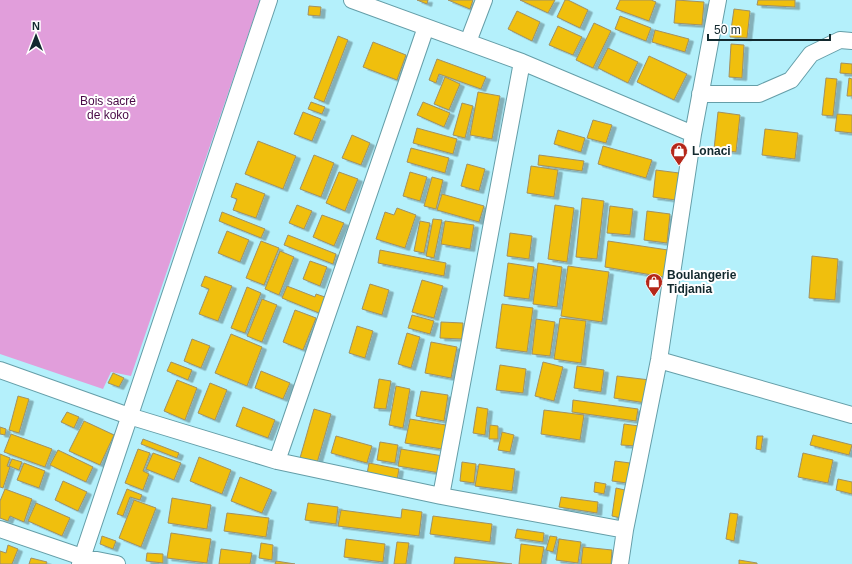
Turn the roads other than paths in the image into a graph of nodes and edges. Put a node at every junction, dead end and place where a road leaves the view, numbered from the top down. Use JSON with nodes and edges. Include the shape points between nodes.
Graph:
{"nodes":[{"id":1,"x":269,"y":0,"type":"edge"},
{"id":2,"x":352,"y":0,"type":"edge"},
{"id":3,"x":484,"y":0,"type":"edge"},
{"id":4,"x":718,"y":0,"type":"edge"},
{"id":5,"x":426,"y":27,"type":"junction"},
{"id":6,"x":852,"y":41,"type":"edge"},
{"id":7,"x":468,"y":42,"type":"junction"},
{"id":8,"x":522,"y":62,"type":"junction"},
{"id":9,"x":700,"y":94,"type":"junction"},
{"id":10,"x":693,"y":134,"type":"junction"},
{"id":11,"x":659,"y":360,"type":"junction"},
{"id":12,"x":0,"y":370,"type":"edge"},
{"id":13,"x":852,"y":415,"type":"edge"},
{"id":14,"x":129,"y":416,"type":"junction"},
{"id":15,"x":278,"y":461,"type":"junction"},
{"id":16,"x":441,"y":496,"type":"junction"},
{"id":17,"x":0,"y":529,"type":"edge"},
{"id":18,"x":625,"y":530,"type":"junction"},
{"id":19,"x":81,"y":561,"type":"edge"},
{"id":20,"x":117,"y":564,"type":"edge"},
{"id":21,"x":620,"y":564,"type":"edge"}],
"edges":[{"from":1,"to":14,"type":"street"},
{"from":2,"to":5,"type":"street"},
{"from":3,"to":7,"type":"street"},
{"from":4,"to":9,"type":"street"},
{"from":5,"to":7,"type":"street"},
{"from":5,"to":15,"type":"street"},
{"from":6,"to":9,"type":"street","via":[[840,40],[811,54],[791,80],[759,94]]},
{"from":7,"to":8,"type":"street"},
{"from":8,"to":10,"type":"street"},
{"from":8,"to":16,"type":"street"},
{"from":9,"to":10,"type":"street"},
{"from":10,"to":11,"type":"street"},
{"from":11,"to":13,"type":"street"},
{"from":11,"to":18,"type":"street"},
{"from":12,"to":14,"type":"street"},
{"from":14,"to":15,"type":"street"},
{"from":14,"to":19,"type":"street"},
{"from":15,"to":16,"type":"street"},
{"from":16,"to":18,"type":"street"},
{"from":17,"to":19,"type":"street"},
{"from":18,"to":21,"type":"street"},
{"from":19,"to":20,"type":"street"}]}
